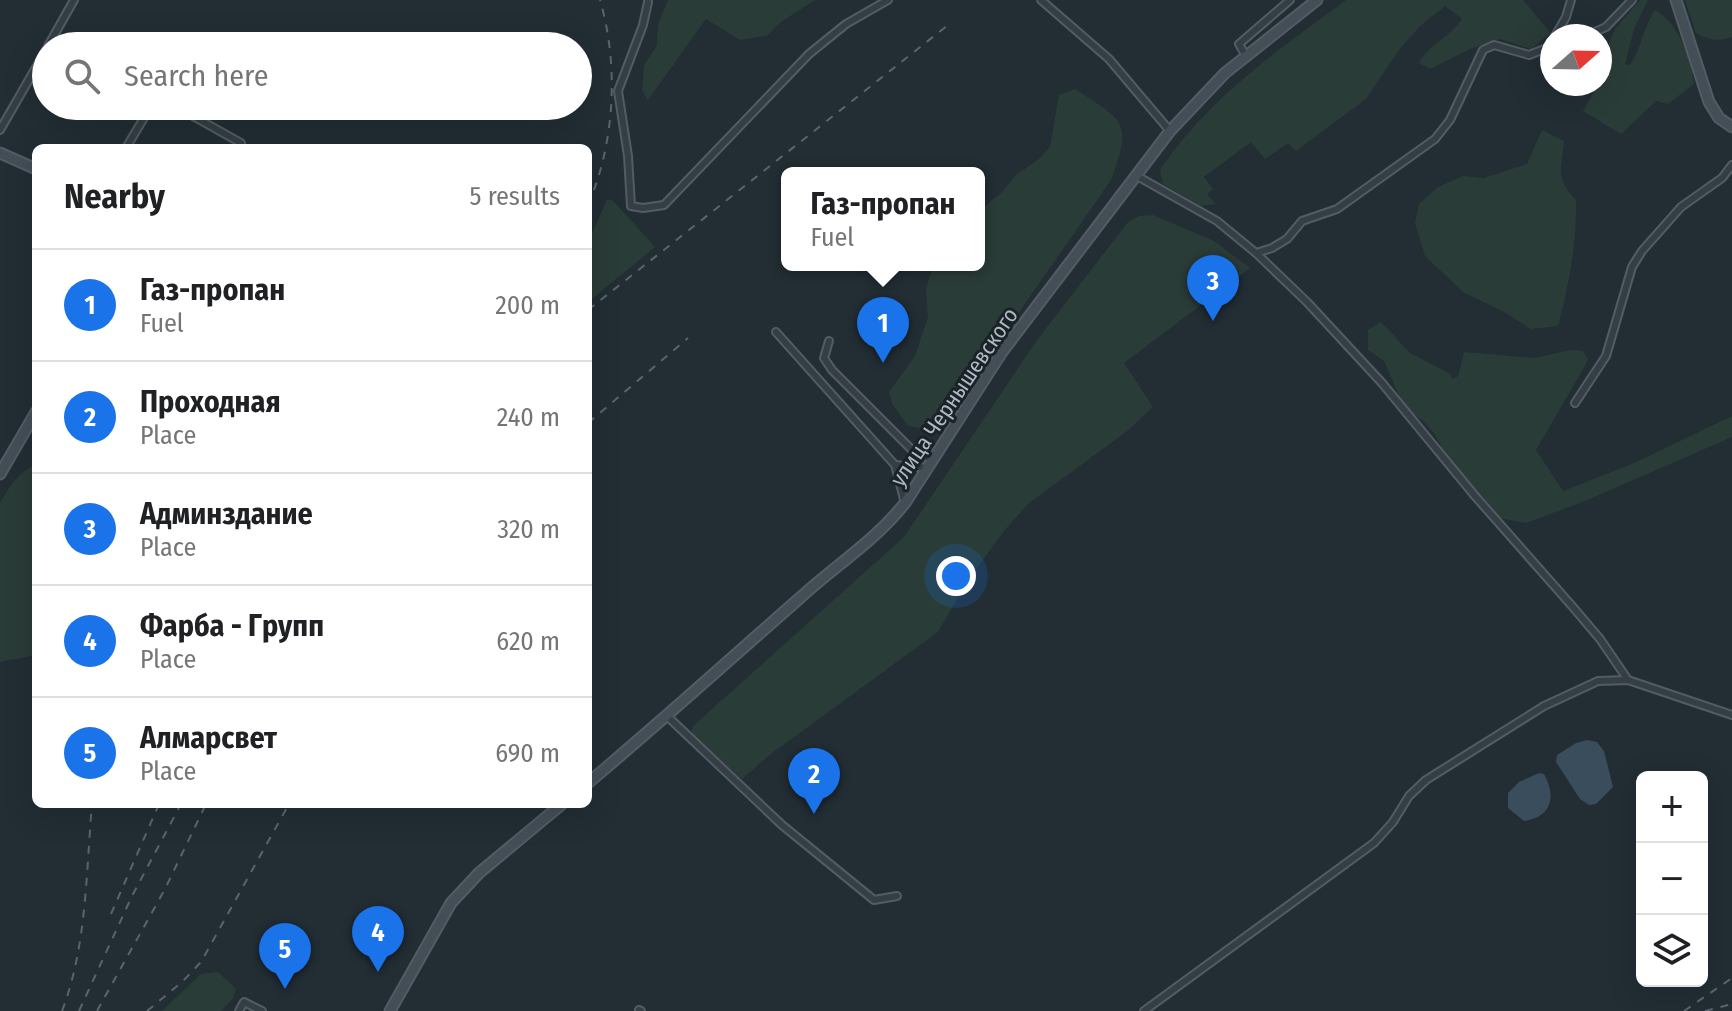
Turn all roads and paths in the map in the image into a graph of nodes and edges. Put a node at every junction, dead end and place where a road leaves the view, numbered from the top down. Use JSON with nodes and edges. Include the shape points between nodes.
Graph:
{"nodes":[{"id":1,"x":74,"y":0,"type":"edge"},
{"id":2,"x":888,"y":0,"type":"edge"},
{"id":3,"x":1041,"y":0,"type":"edge"},
{"id":4,"x":1290,"y":0,"type":"edge"},
{"id":5,"x":1317,"y":0,"type":"edge"},
{"id":6,"x":1571,"y":0,"type":"edge"},
{"id":7,"x":1632,"y":0,"type":"edge"},
{"id":8,"x":1676,"y":0,"type":"edge"},
{"id":9,"x":648,"y":2,"type":"edge"},
{"id":10,"x":1562,"y":24,"type":"edge"},
{"id":11,"x":1609,"y":24,"type":"edge"},
{"id":12,"x":56,"y":32,"type":"edge"},
{"id":13,"x":1540,"y":50,"type":"edge"},
{"id":14,"x":1246,"y":56,"type":"junction"},
{"id":15,"x":32,"y":74,"type":"edge"},
{"id":16,"x":143,"y":120,"type":"edge"},
{"id":17,"x":200,"y":120,"type":"edge"},
{"id":18,"x":1732,"y":127,"type":"edge"},
{"id":19,"x":0,"y":130,"type":"edge"},
{"id":20,"x":1170,"y":131,"type":"junction"},
{"id":21,"x":128,"y":144,"type":"edge"},
{"id":22,"x":240,"y":144,"type":"edge"},
{"id":23,"x":0,"y":153,"type":"edge"},
{"id":24,"x":1732,"y":165,"type":"edge"},
{"id":25,"x":32,"y":167,"type":"edge"},
{"id":26,"x":1137,"y":176,"type":"junction"},
{"id":27,"x":1256,"y":253,"type":"junction"},
{"id":28,"x":776,"y":332,"type":"dead end"},
{"id":29,"x":829,"y":341,"type":"dead end"},
{"id":30,"x":1575,"y":403,"type":"dead end"},
{"id":31,"x":32,"y":419,"type":"edge"},
{"id":32,"x":933,"y":458,"type":"junction"},
{"id":33,"x":895,"y":465,"type":"junction"},
{"id":34,"x":927,"y":468,"type":"junction"},
{"id":35,"x":0,"y":474,"type":"edge"},
{"id":36,"x":905,"y":503,"type":"junction"},
{"id":37,"x":1628,"y":680,"type":"junction"},
{"id":38,"x":1732,"y":715,"type":"edge"},
{"id":39,"x":667,"y":716,"type":"junction"},
{"id":40,"x":592,"y":780,"type":"edge"},
{"id":41,"x":557,"y":808,"type":"edge"},
{"id":42,"x":897,"y":896,"type":"dead end"},
{"id":43,"x":239,"y":1011,"type":"edge"},
{"id":44,"x":262,"y":1011,"type":"edge"},
{"id":45,"x":390,"y":1011,"type":"edge"},
{"id":46,"x":1144,"y":1011,"type":"edge"}],
"edges":[{"from":1,"to":12,"type":"street"},
{"from":2,"to":9,"type":"street","via":[[809,54],[664,205],[643,208],[631,206],[618,91]]},
{"from":3,"to":20,"type":"street","via":[[1109,59]]},
{"from":4,"to":14,"type":"street","via":[[1239,44]]},
{"from":5,"to":14,"type":"main road","name":"улица Чернышевского"},
{"from":6,"to":10,"type":"street"},
{"from":7,"to":11,"type":"street"},
{"from":8,"to":18,"type":"main road","via":[[1709,102]]},
{"from":13,"to":27,"type":"street","via":[[1529,55],[1494,45],[1483,50],[1444,131],[1337,209],[1302,221],[1281,243]]},
{"from":14,"to":20,"type":"main road","name":"улица Чернышевского"},
{"from":15,"to":19,"type":"street"},
{"from":16,"to":21,"type":"street"},
{"from":17,"to":22,"type":"street"},
{"from":20,"to":26,"type":"main road","name":"улица Чернышевского"},
{"from":23,"to":25,"type":"main road"},
{"from":24,"to":30,"type":"street","via":[[1681,207],[1642,251],[1632,267],[1606,356]]},
{"from":26,"to":27,"type":"street","via":[[1217,221]]},
{"from":26,"to":32,"type":"main road","name":"улица Чернышевского","via":[[1002,352]]},
{"from":27,"to":37,"type":"street","via":[[1382,383],[1600,639]]},
{"from":28,"to":33,"type":"street"},
{"from":29,"to":32,"type":"street","via":[[824,358],[832,370],[917,455]]},
{"from":31,"to":35,"type":"main road"},
{"from":32,"to":34,"type":"main road","name":"улица Чернышевского"},
{"from":33,"to":34,"type":"street"},
{"from":33,"to":36,"type":"street"},
{"from":34,"to":36,"type":"main road","name":"улица Чернышевского"},
{"from":36,"to":39,"type":"main road","name":"улица Чернышевского","via":[[888,525]]},
{"from":37,"to":38,"type":"street"},
{"from":37,"to":46,"type":"street","via":[[1598,681],[1569,693],[1426,780],[1374,843]]},
{"from":39,"to":40,"type":"main road","name":"улица Чернышевского"},
{"from":39,"to":42,"type":"street","via":[[782,825],[874,900]]},
{"from":41,"to":45,"type":"main road","via":[[451,903]]},
{"from":43,"to":44,"type":"street","via":[[244,1002]]}]}
